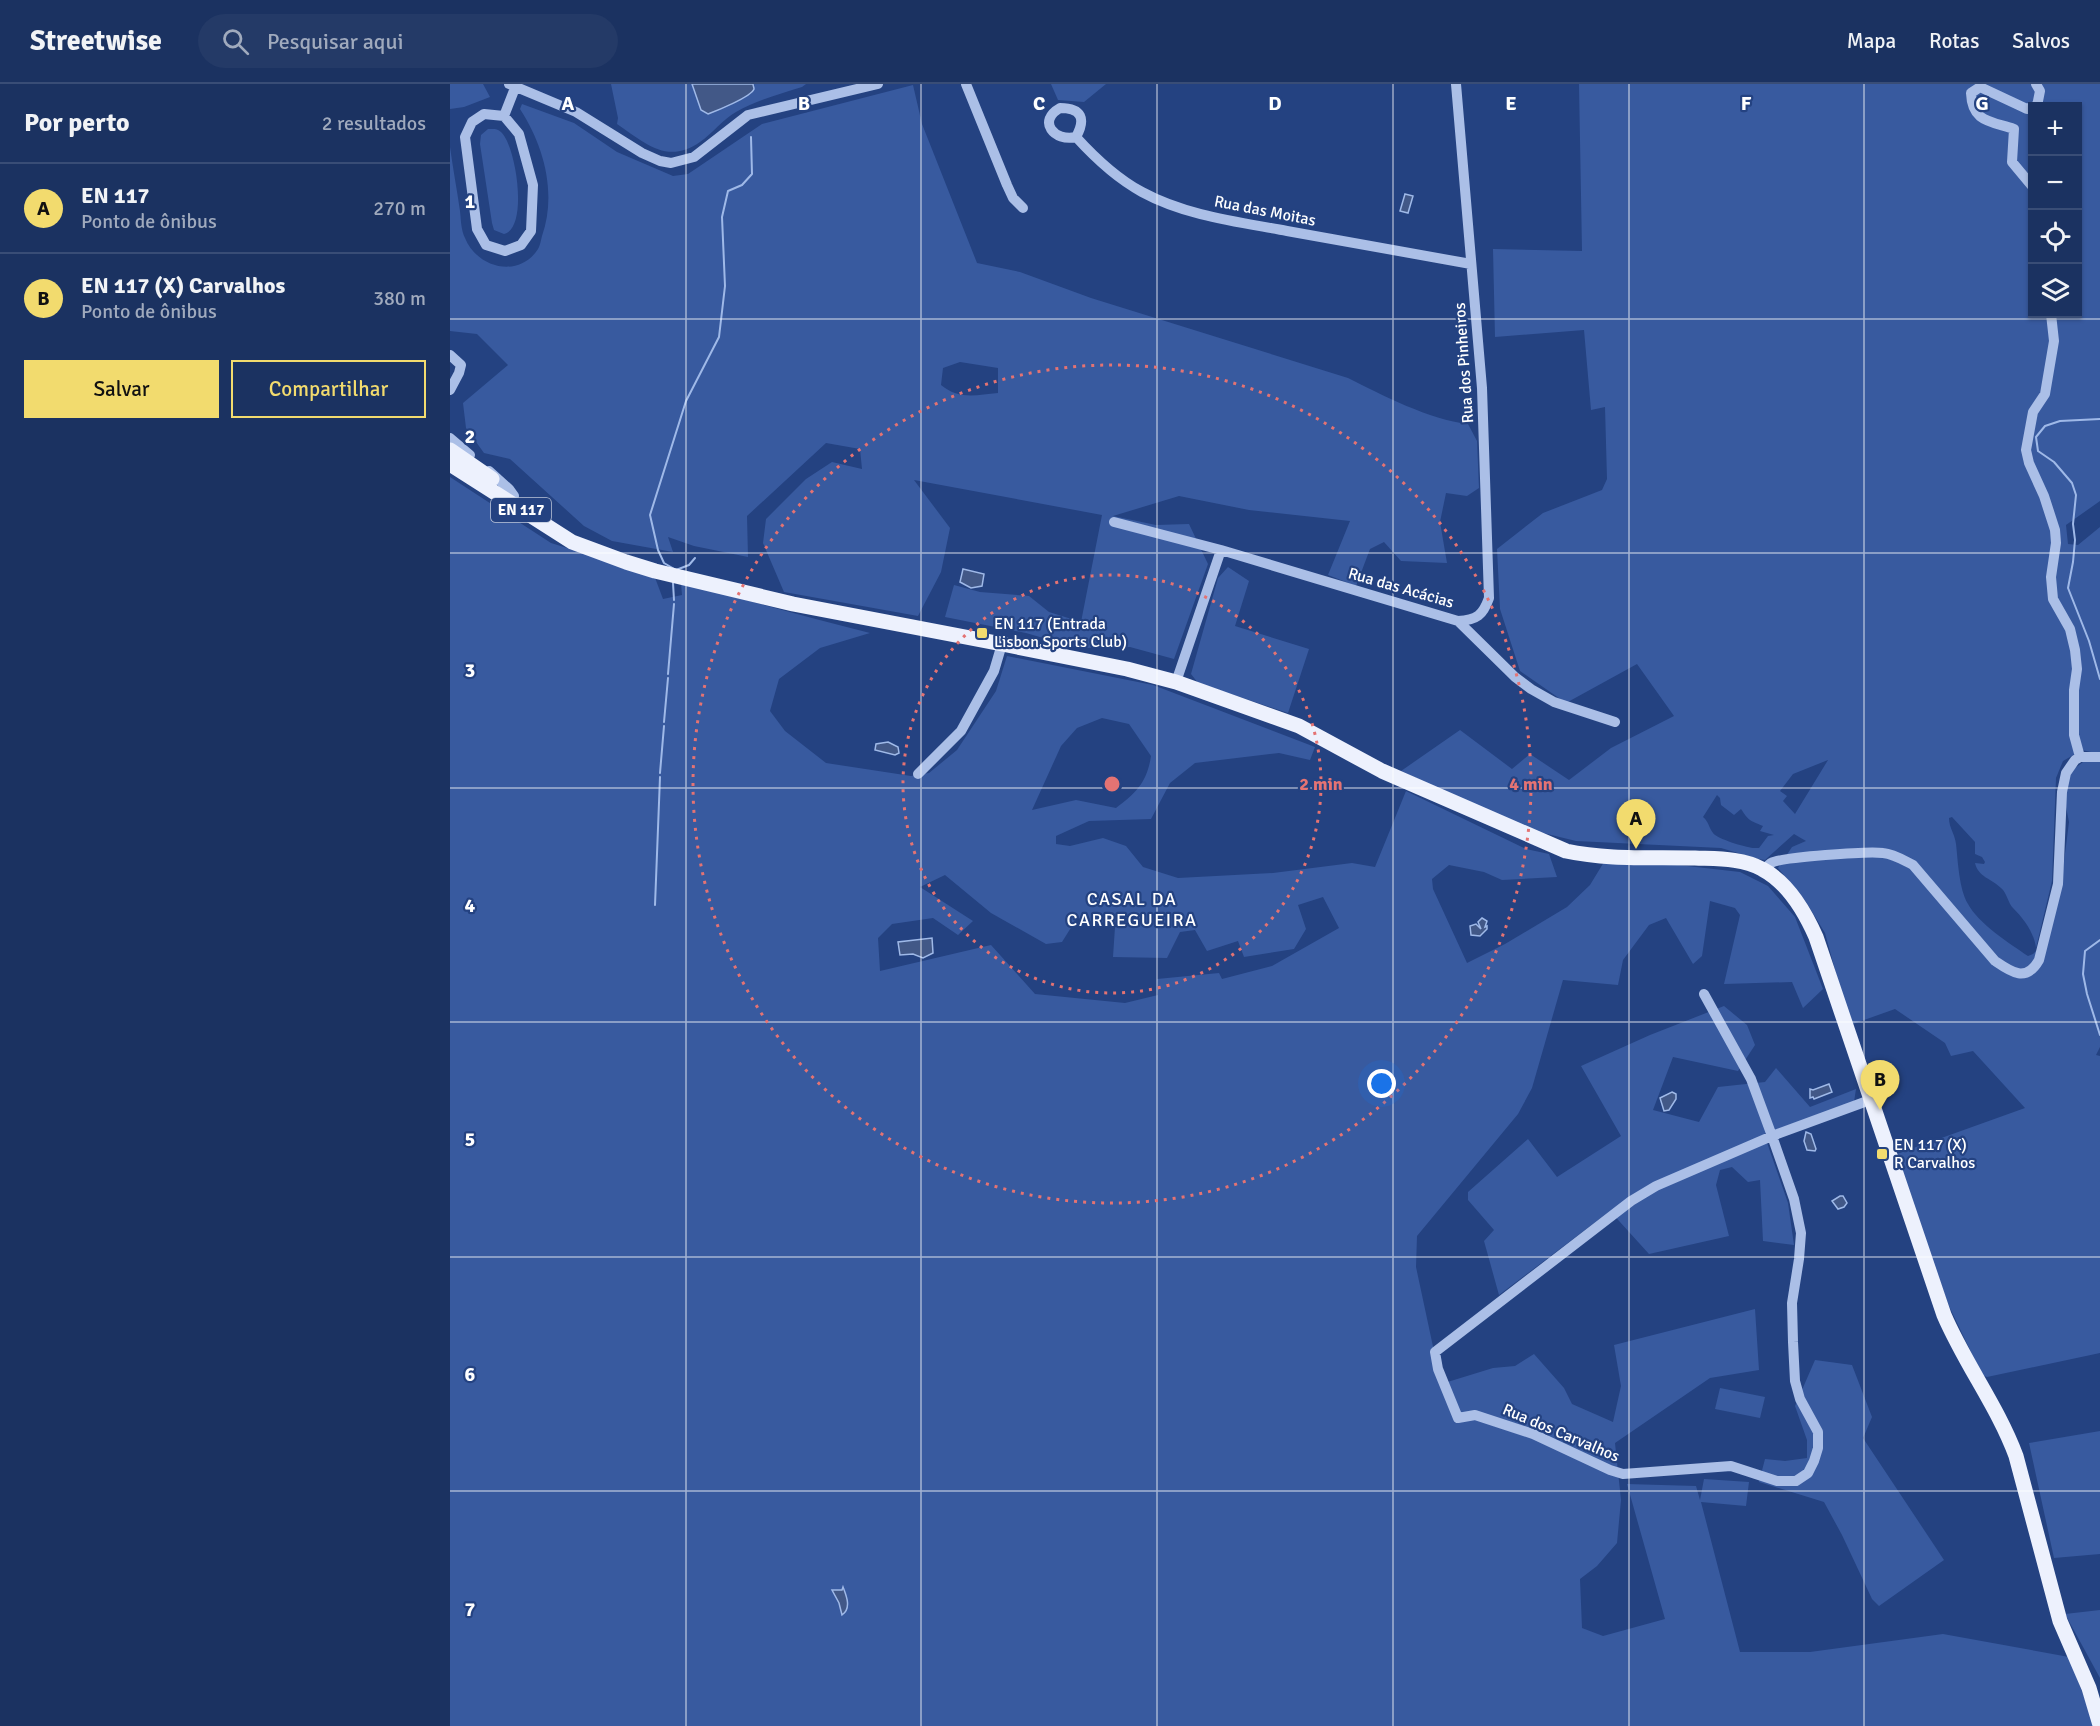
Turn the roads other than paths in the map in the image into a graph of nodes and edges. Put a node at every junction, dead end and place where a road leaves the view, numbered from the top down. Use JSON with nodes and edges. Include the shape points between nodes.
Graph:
{"nodes":[{"id":1,"x":878,"y":84,"type":"edge"},
{"id":2,"x":966,"y":84,"type":"edge"},
{"id":3,"x":1456,"y":84,"type":"edge"},
{"id":4,"x":2036,"y":84,"type":"edge"},
{"id":5,"x":512,"y":86,"type":"edge"},
{"id":6,"x":2038,"y":102,"type":"edge"},
{"id":7,"x":2028,"y":109,"type":"edge"},
{"id":8,"x":504,"y":116,"type":"junction"},
{"id":9,"x":1076,"y":137,"type":"dead end"},
{"id":10,"x":2028,"y":181,"type":"edge"},
{"id":11,"x":1023,"y":208,"type":"dead end"},
{"id":12,"x":1471,"y":264,"type":"junction"},
{"id":13,"x":2051,"y":318,"type":"edge"},
{"id":14,"x":450,"y":355,"type":"edge"},
{"id":15,"x":450,"y":390,"type":"edge"},
{"id":16,"x":450,"y":438,"type":"edge"},
{"id":17,"x":450,"y":450,"type":"edge"},
{"id":18,"x":450,"y":464,"type":"edge"},
{"id":19,"x":514,"y":496,"type":"junction"},
{"id":20,"x":1114,"y":522,"type":"dead end"},
{"id":21,"x":1221,"y":550,"type":"junction"},
{"id":22,"x":595,"y":551,"type":"junction"},
{"id":23,"x":1458,"y":621,"type":"junction"},
{"id":24,"x":1002,"y":644,"type":"junction"},
{"id":25,"x":1176,"y":682,"type":"junction"},
{"id":26,"x":1615,"y":722,"type":"dead end"},
{"id":27,"x":2080,"y":757,"type":"junction"},
{"id":28,"x":2100,"y":757,"type":"edge"},
{"id":29,"x":918,"y":774,"type":"dead end"},
{"id":30,"x":1764,"y":870,"type":"junction"},
{"id":31,"x":1704,"y":994,"type":"dead end"},
{"id":32,"x":1870,"y":1100,"type":"junction"},
{"id":33,"x":1772,"y":1136,"type":"junction"},
{"id":34,"x":2100,"y":1725,"type":"edge"}],
"edges":[{"from":1,"to":5,"type":"street","via":[[748,115],[694,157],[671,163],[642,153],[576,112]]},
{"from":2,"to":11,"type":"street","via":[[1007,185]]},
{"from":3,"to":12,"type":"street","name":"Rua dos Pinheiros"},
{"from":4,"to":6,"type":"street","via":[[2040,91]]},
{"from":5,"to":8,"type":"street"},
{"from":7,"to":10,"type":"street","via":[[1980,87],[1971,93],[1972,107],[1978,116],[2014,129],[2012,162]]},
{"from":8,"to":8,"type":"street","via":[[519,134],[533,185],[531,231],[520,245],[505,251],[486,246],[477,229],[465,137],[472,122],[484,114]]},
{"from":9,"to":12,"type":"street","name":"Rua das Moitas","via":[[1122,180],[1185,210]]},
{"from":12,"to":23,"type":"street","name":"Rua dos Pinheiros","via":[[1482,388],[1489,598],[1479,617]]},
{"from":13,"to":27,"type":"street","via":[[2054,341],[2045,394],[2033,411],[2026,450],[2055,530],[2053,599],[2070,629],[2075,650],[2074,735]]},
{"from":14,"to":15,"type":"street","via":[[461,365]]},
{"from":16,"to":19,"type":"street"},
{"from":17,"to":19,"type":"main road","number":"EN 117"},
{"from":18,"to":22,"type":"main road","number":"EN 117","via":[[548,528]]},
{"from":19,"to":22,"type":"main road","number":"EN 117"},
{"from":20,"to":21,"type":"street","name":"Rua das Acácias"},
{"from":21,"to":23,"type":"street","name":"Rua das Acácias"},
{"from":21,"to":25,"type":"street"},
{"from":22,"to":24,"type":"main road","number":"EN 117","via":[[739,592]]},
{"from":23,"to":26,"type":"street","name":"Rua das Acácias","via":[[1531,689],[1554,702]]},
{"from":24,"to":25,"type":"main road","number":"EN 117"},
{"from":24,"to":29,"type":"street","via":[[994,671],[961,731]]},
{"from":25,"to":30,"type":"main road","number":"EN 117","via":[[1307,730],[1390,774],[1561,849],[1592,855],[1726,859]]},
{"from":27,"to":28,"type":"street"},
{"from":27,"to":30,"type":"street","via":[[2066,773],[2058,884],[2039,960],[2027,973],[2011,972],[1995,961],[1913,865],[1898,856],[1868,852],[1788,859],[1771,863]]},
{"from":30,"to":32,"type":"main road","number":"EN 117","via":[[1789,892],[1811,926]]},
{"from":31,"to":33,"type":"street","via":[[1751,1079]]},
{"from":32,"to":33,"type":"street","name":"Rua dos Carvalhos"},
{"from":32,"to":34,"type":"main road","number":"EN 117","via":[[1944,1315],[2016,1456],[2060,1621],[2089,1688]]},
{"from":33,"to":33,"type":"street","name":"Rua dos Carvalhos","via":[[1630,1201],[1435,1352],[1458,1418],[1475,1415],[1533,1434],[1623,1474],[1731,1466],[1777,1481],[1796,1481],[1808,1473],[1818,1448],[1818,1432],[1795,1381],[1792,1303],[1801,1233]]}]}
